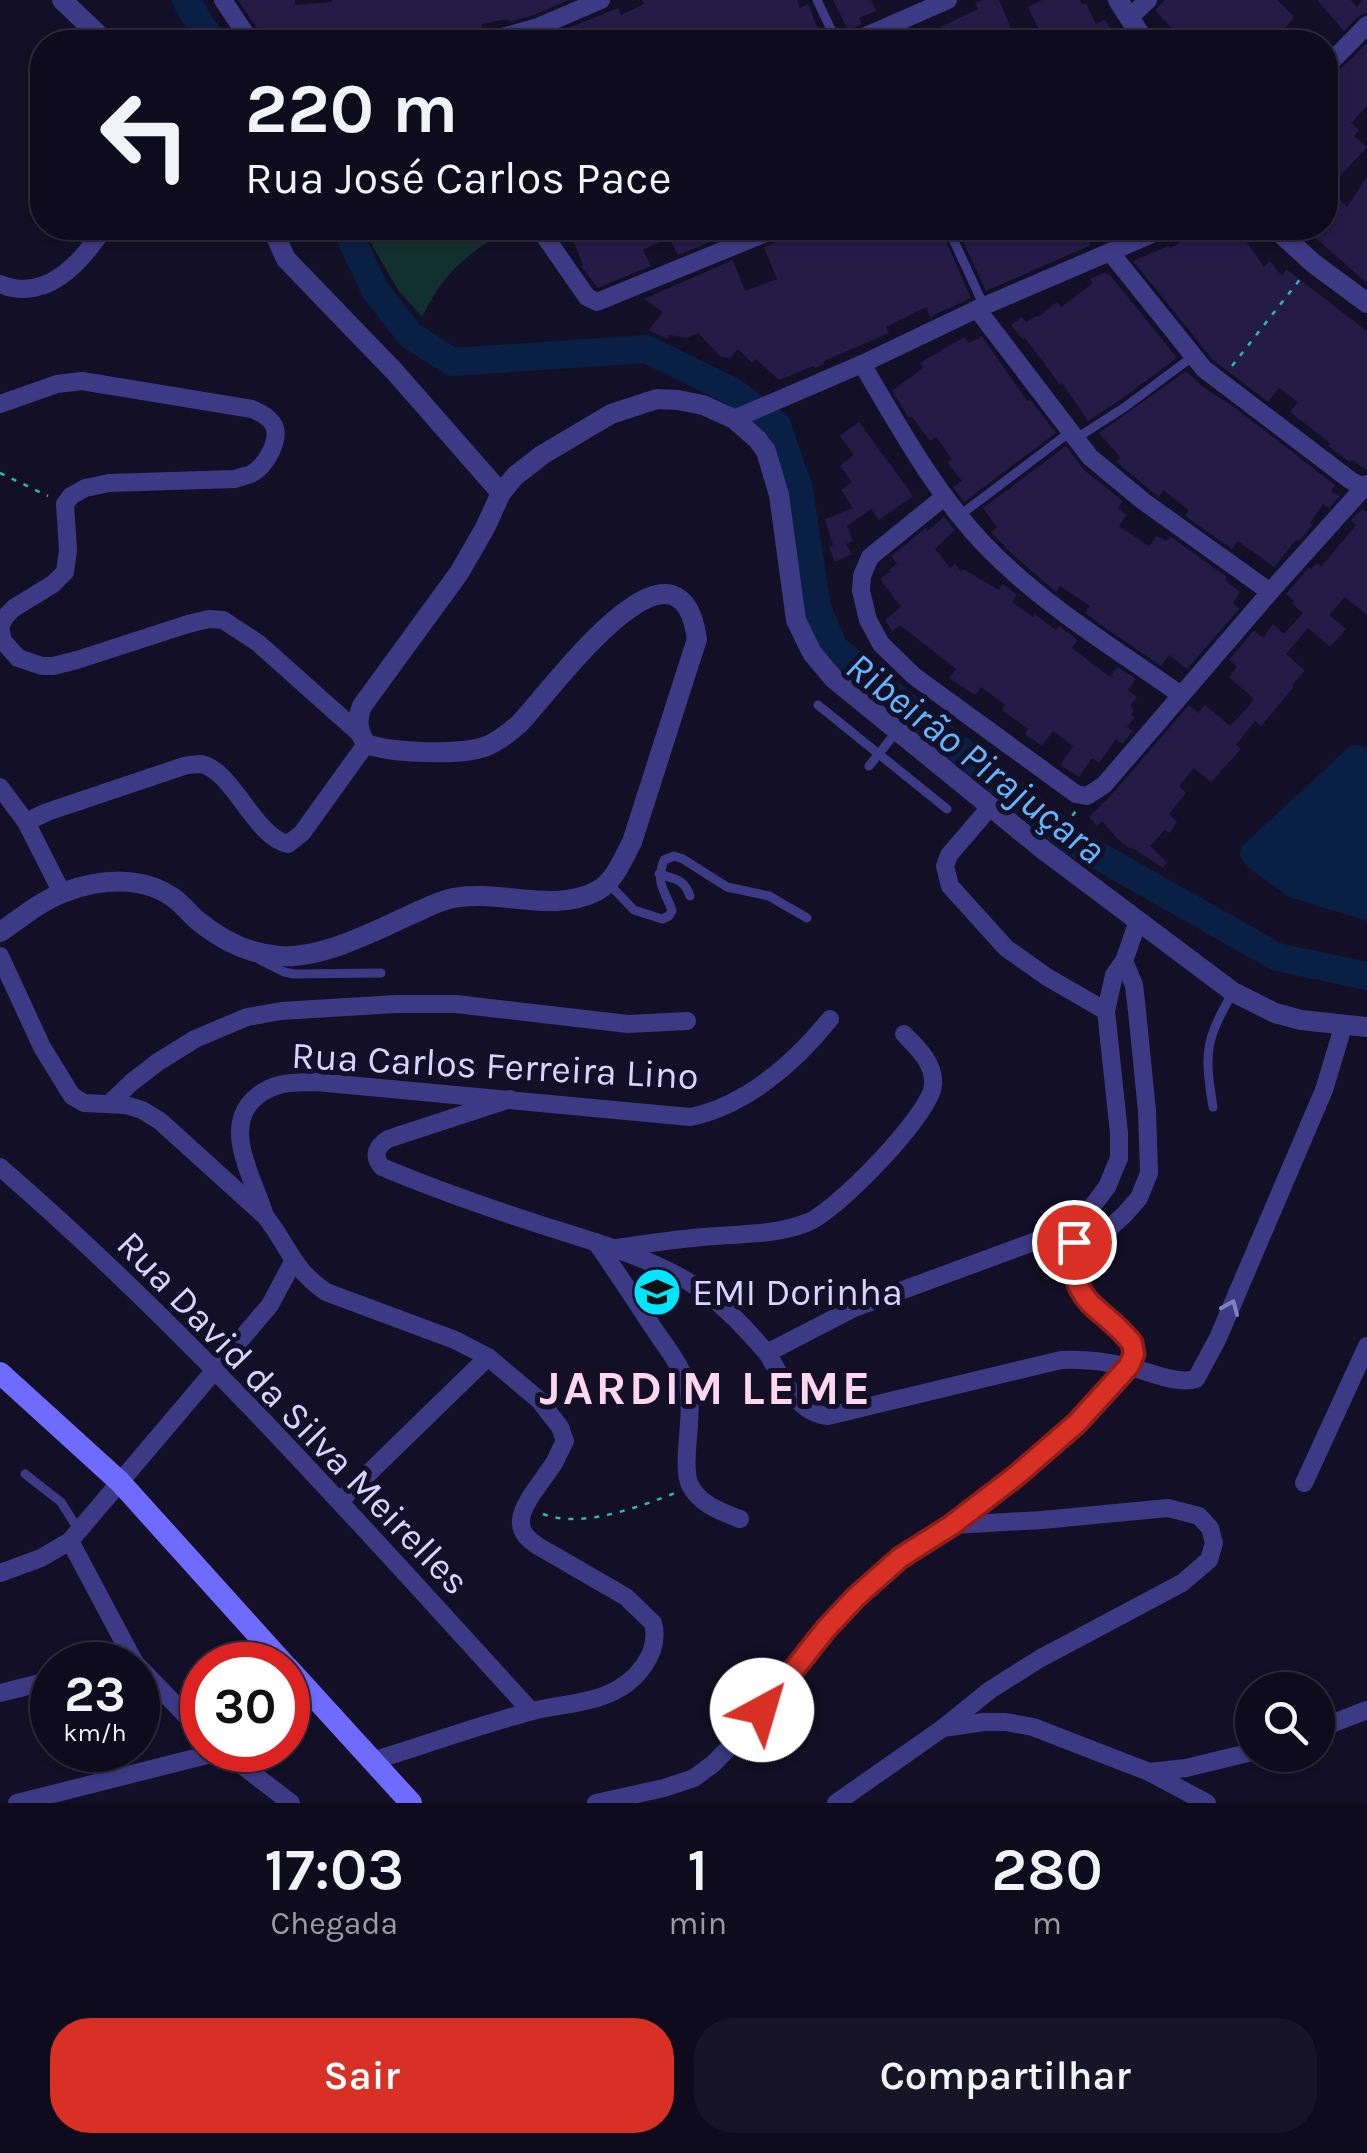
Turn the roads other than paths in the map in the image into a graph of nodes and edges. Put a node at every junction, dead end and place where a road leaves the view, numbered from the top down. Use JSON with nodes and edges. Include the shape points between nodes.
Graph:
{"nodes":[{"id":1,"x":62,"y":0,"type":"edge"},
{"id":2,"x":223,"y":0,"type":"edge"},
{"id":3,"x":601,"y":0,"type":"edge"},
{"id":4,"x":817,"y":0,"type":"edge"},
{"id":5,"x":948,"y":0,"type":"edge"},
{"id":6,"x":1148,"y":0,"type":"edge"},
{"id":7,"x":1124,"y":9,"type":"edge"},
{"id":8,"x":1367,"y":24,"type":"edge"},
{"id":9,"x":93,"y":30,"type":"edge"},
{"id":10,"x":243,"y":30,"type":"edge"},
{"id":11,"x":550,"y":30,"type":"edge"},
{"id":12,"x":831,"y":30,"type":"edge"},
{"id":13,"x":879,"y":30,"type":"edge"},
{"id":14,"x":1338,"y":54,"type":"edge"},
{"id":15,"x":94,"y":240,"type":"edge"},
{"id":16,"x":277,"y":240,"type":"edge"},
{"id":17,"x":548,"y":240,"type":"edge"},
{"id":18,"x":749,"y":240,"type":"edge"},
{"id":19,"x":953,"y":240,"type":"edge"},
{"id":20,"x":1140,"y":240,"type":"edge"},
{"id":21,"x":1289,"y":240,"type":"edge"},
{"id":22,"x":1111,"y":253,"type":"junction"},
{"id":23,"x":0,"y":284,"type":"edge"},
{"id":24,"x":1367,"y":303,"type":"edge"},
{"id":25,"x":980,"y":308,"type":"junction"},
{"id":26,"x":1192,"y":357,"type":"junction"},
{"id":27,"x":862,"y":364,"type":"junction"},
{"id":28,"x":0,"y":404,"type":"edge"},
{"id":29,"x":734,"y":419,"type":"junction"},
{"id":30,"x":1073,"y":436,"type":"junction"},
{"id":31,"x":1366,"y":486,"type":"edge"},
{"id":32,"x":501,"y":493,"type":"junction"},
{"id":33,"x":944,"y":497,"type":"junction"},
{"id":34,"x":959,"y":516,"type":"junction"},
{"id":35,"x":1270,"y":592,"type":"junction"},
{"id":36,"x":1180,"y":695,"type":"junction"},
{"id":37,"x":818,"y":705,"type":"dead end"},
{"id":38,"x":897,"y":731,"type":"junction"},
{"id":39,"x":362,"y":738,"type":"junction"},
{"id":40,"x":878,"y":755,"type":"junction"},
{"id":41,"x":869,"y":766,"type":"dead end"},
{"id":42,"x":0,"y":787,"type":"edge"},
{"id":43,"x":991,"y":806,"type":"junction"},
{"id":44,"x":947,"y":809,"type":"dead end"},
{"id":45,"x":26,"y":822,"type":"junction"},
{"id":46,"x":659,"y":874,"type":"junction"},
{"id":47,"x":608,"y":883,"type":"junction"},
{"id":48,"x":62,"y":893,"type":"junction"},
{"id":49,"x":690,"y":896,"type":"dead end"},
{"id":50,"x":807,"y":918,"type":"dead end"},
{"id":51,"x":1138,"y":921,"type":"junction"},
{"id":52,"x":0,"y":932,"type":"edge"},
{"id":53,"x":250,"y":952,"type":"junction"},
{"id":54,"x":0,"y":956,"type":"edge"},
{"id":55,"x":1124,"y":962,"type":"junction"},
{"id":56,"x":381,"y":973,"type":"dead end"},
{"id":57,"x":1233,"y":992,"type":"junction"},
{"id":58,"x":1106,"y":1011,"type":"junction"},
{"id":59,"x":830,"y":1019,"type":"dead end"},
{"id":60,"x":687,"y":1021,"type":"dead end"},
{"id":61,"x":1344,"y":1024,"type":"junction"},
{"id":62,"x":1367,"y":1027,"type":"edge"},
{"id":63,"x":904,"y":1034,"type":"dead end"},
{"id":64,"x":510,"y":1099,"type":"junction"},
{"id":65,"x":110,"y":1104,"type":"junction"},
{"id":66,"x":1213,"y":1107,"type":"dead end"},
{"id":67,"x":0,"y":1167,"type":"edge"},
{"id":68,"x":265,"y":1216,"type":"junction"},
{"id":69,"x":1076,"y":1226,"type":"junction"},
{"id":70,"x":596,"y":1242,"type":"junction"},
{"id":71,"x":616,"y":1248,"type":"junction"},
{"id":72,"x":1073,"y":1261,"type":"junction"},
{"id":73,"x":293,"y":1262,"type":"junction"},
{"id":74,"x":1367,"y":1346,"type":"edge"},
{"id":75,"x":767,"y":1353,"type":"junction"},
{"id":76,"x":488,"y":1356,"type":"junction"},
{"id":77,"x":1129,"y":1366,"type":"junction"},
{"id":78,"x":215,"y":1368,"type":"junction"},
{"id":79,"x":0,"y":1373,"type":"edge"},
{"id":80,"x":25,"y":1474,"type":"dead end"},
{"id":81,"x":120,"y":1482,"type":"junction"},
{"id":82,"x":1304,"y":1483,"type":"dead end"},
{"id":83,"x":340,"y":1502,"type":"junction"},
{"id":84,"x":740,"y":1519,"type":"dead end"},
{"id":85,"x":952,"y":1525,"type":"junction"},
{"id":86,"x":75,"y":1536,"type":"junction"},
{"id":87,"x":0,"y":1573,"type":"edge"},
{"id":88,"x":125,"y":1642,"type":"edge"},
{"id":89,"x":264,"y":1642,"type":"edge"},
{"id":90,"x":30,"y":1686,"type":"edge"},
{"id":91,"x":160,"y":1689,"type":"edge"},
{"id":92,"x":0,"y":1693,"type":"edge"},
{"id":93,"x":310,"y":1693,"type":"edge"},
{"id":94,"x":180,"y":1710,"type":"edge"},
{"id":95,"x":1367,"y":1710,"type":"edge"},
{"id":96,"x":531,"y":1712,"type":"junction"},
{"id":97,"x":1335,"y":1722,"type":"edge"},
{"id":98,"x":944,"y":1728,"type":"junction"},
{"id":99,"x":1235,"y":1756,"type":"edge"},
{"id":100,"x":180,"y":1761,"type":"edge"},
{"id":101,"x":372,"y":1762,"type":"junction"},
{"id":102,"x":251,"y":1772,"type":"edge"},
{"id":103,"x":1148,"y":1772,"type":"junction"},
{"id":104,"x":858,"y":1797,"type":"edge"},
{"id":105,"x":17,"y":1803,"type":"edge"},
{"id":106,"x":292,"y":1803,"type":"edge"},
{"id":107,"x":412,"y":1803,"type":"edge"},
{"id":108,"x":596,"y":1803,"type":"edge"},
{"id":109,"x":836,"y":1803,"type":"edge"},
{"id":110,"x":1207,"y":1803,"type":"edge"}],
"edges":[{"from":1,"to":9,"type":"street"},
{"from":2,"to":10,"type":"street"},
{"from":3,"to":11,"type":"street"},
{"from":4,"to":12,"type":"lane"},
{"from":5,"to":13,"type":"street"},
{"from":6,"to":7,"type":"street"},
{"from":8,"to":14,"type":"street"},
{"from":15,"to":23,"type":"street","via":[[45,286],[16,290]]},
{"from":16,"to":32,"type":"street","via":[[286,259]]},
{"from":17,"to":18,"type":"street","via":[[590,300],[600,302]]},
{"from":19,"to":25,"type":"lane"},
{"from":20,"to":22,"type":"street"},
{"from":21,"to":24,"type":"street"},
{"from":22,"to":25,"type":"street"},
{"from":22,"to":26,"type":"street"},
{"from":25,"to":27,"type":"street"},
{"from":25,"to":30,"type":"street"},
{"from":26,"to":30,"type":"lane"},
{"from":26,"to":31,"type":"street"},
{"from":27,"to":29,"type":"street"},
{"from":27,"to":33,"type":"street"},
{"from":28,"to":39,"type":"street","via":[[82,381],[252,409],[274,424],[275,434],[262,466],[235,479],[109,483],[72,496],[64,504],[65,572],[14,608],[0,627],[18,658],[53,666],[188,624],[223,620],[258,642]]},
{"from":29,"to":32,"type":"street","via":[[678,400],[634,404],[542,454]]},
{"from":29,"to":38,"type":"street","via":[[772,464],[796,620],[812,653]]},
{"from":30,"to":34,"type":"lane"},
{"from":30,"to":35,"type":"street","via":[[1110,476]]},
{"from":31,"to":35,"type":"street"},
{"from":32,"to":39,"type":"street","via":[[458,572],[362,706]]},
{"from":33,"to":34,"type":"street"},
{"from":33,"to":36,"type":"street","via":[[870,557],[862,576],[868,620],[914,676],[1086,796],[1104,785]]},
{"from":34,"to":36,"type":"street","via":[[1017,576]]},
{"from":35,"to":36,"type":"street"},
{"from":37,"to":40,"type":"lane"},
{"from":38,"to":40,"type":"lane"},
{"from":38,"to":43,"type":"street"},
{"from":39,"to":45,"type":"street","via":[[288,844],[274,839],[216,772],[199,764]]},
{"from":39,"to":47,"type":"street","via":[[382,750],[487,746],[518,725],[595,636],[632,607],[658,594],[678,598],[694,618],[697,639],[632,842]]},
{"from":40,"to":41,"type":"lane"},
{"from":40,"to":44,"type":"lane"},
{"from":42,"to":45,"type":"street"},
{"from":43,"to":51,"type":"street"},
{"from":43,"to":58,"type":"street","via":[[949,855],[950,886],[1006,948]]},
{"from":45,"to":48,"type":"street"},
{"from":46,"to":47,"type":"lane","via":[[672,911],[662,920],[634,910]]},
{"from":46,"to":49,"type":"lane","via":[[680,881]]},
{"from":46,"to":50,"type":"lane","via":[[664,860],[674,856],[727,887],[768,896]]},
{"from":47,"to":53,"type":"street","via":[[567,900],[449,899],[320,951],[283,957]]},
{"from":48,"to":52,"type":"street"},
{"from":48,"to":53,"type":"street","via":[[124,881],[150,884]]},
{"from":51,"to":55,"type":"street"},
{"from":51,"to":57,"type":"street"},
{"from":53,"to":56,"type":"lane","via":[[294,974]]},
{"from":54,"to":65,"type":"street","via":[[64,1086],[77,1100]]},
{"from":55,"to":58,"type":"street"},
{"from":55,"to":72,"type":"street","via":[[1136,998],[1150,1174],[1140,1198]]},
{"from":57,"to":61,"type":"street","via":[[1288,1017]]},
{"from":57,"to":66,"type":"lane","via":[[1207,1053]]},
{"from":58,"to":69,"type":"street","via":[[1119,1158],[1107,1187]]},
{"from":59,"to":64,"type":"street","name":"Rua Carlos Ferreira Lino","via":[[772,1077],[712,1113],[663,1116]]},
{"from":60,"to":65,"type":"street","via":[[628,1024],[456,1004],[281,1011],[195,1039]]},
{"from":61,"to":62,"type":"street"},
{"from":77,"to":61,"type":"street","one_way":true,"via":[[1196,1378],[1324,1090]]},
{"from":63,"to":71,"type":"street","via":[[932,1071],[930,1101],[837,1204],[791,1228]]},
{"from":64,"to":68,"type":"street","name":"Rua Carlos Ferreira Lino","via":[[316,1082],[271,1086],[245,1108],[238,1126]]},
{"from":64,"to":70,"type":"street","via":[[388,1139],[376,1152],[378,1162],[462,1199]]},
{"from":65,"to":68,"type":"street","via":[[133,1106],[160,1121]]},
{"from":67,"to":78,"type":"street","name":"Rua David da Silva Meirelles"},
{"from":68,"to":73,"type":"street"},
{"from":69,"to":72,"type":"street"},
{"from":69,"to":75,"type":"street","via":[[854,1308]]},
{"from":70,"to":71,"type":"street"},
{"from":70,"to":84,"type":"street","via":[[689,1390],[691,1487],[710,1506]]},
{"from":71,"to":75,"type":"street","via":[[708,1295]]},
{"from":72,"to":77,"type":"street","via":[[1080,1292],[1132,1343]]},
{"from":73,"to":76,"type":"street","via":[[326,1292]]},
{"from":73,"to":78,"type":"street","via":[[270,1305]]},
{"from":74,"to":82,"type":"street"},
{"from":75,"to":77,"type":"street","via":[[806,1410],[828,1416],[1061,1360]]},
{"from":76,"to":83,"type":"street"},
{"from":76,"to":96,"type":"street","via":[[539,1400],[565,1441],[525,1507],[520,1524],[527,1538],[626,1598],[656,1633],[642,1670],[624,1684],[606,1695]]},
{"from":77,"to":85,"type":"street","via":[[1077,1423]]},
{"from":78,"to":81,"type":"street"},
{"from":78,"to":83,"type":"street","name":"Rua David da Silva Meirelles"},
{"from":79,"to":81,"type":"main road"},
{"from":80,"to":86,"type":"lane","via":[[61,1502]]},
{"from":81,"to":86,"type":"street"},
{"from":81,"to":89,"type":"main road"},
{"from":83,"to":96,"type":"street","name":"Rua David da Silva Meirelles"},
{"from":85,"to":98,"type":"street","via":[[1168,1508],[1199,1516],[1214,1543],[1209,1560],[1182,1583],[1041,1658]]},
{"from":85,"to":108,"type":"street","via":[[856,1597],[713,1764],[694,1778]]},
{"from":86,"to":87,"type":"street"},
{"from":86,"to":88,"type":"street"},
{"from":90,"to":92,"type":"street"},
{"from":91,"to":94,"type":"street"},
{"from":93,"to":101,"type":"main road"},
{"from":95,"to":97,"type":"street"},
{"from":96,"to":101,"type":"street"},
{"from":98,"to":103,"type":"street","via":[[1006,1722],[1034,1727]]},
{"from":98,"to":104,"type":"street"},
{"from":99,"to":103,"type":"street"},
{"from":100,"to":105,"type":"street"},
{"from":101,"to":107,"type":"main road"},
{"from":102,"to":106,"type":"street"},
{"from":103,"to":110,"type":"street"},
{"from":104,"to":109,"type":"street"}]}
